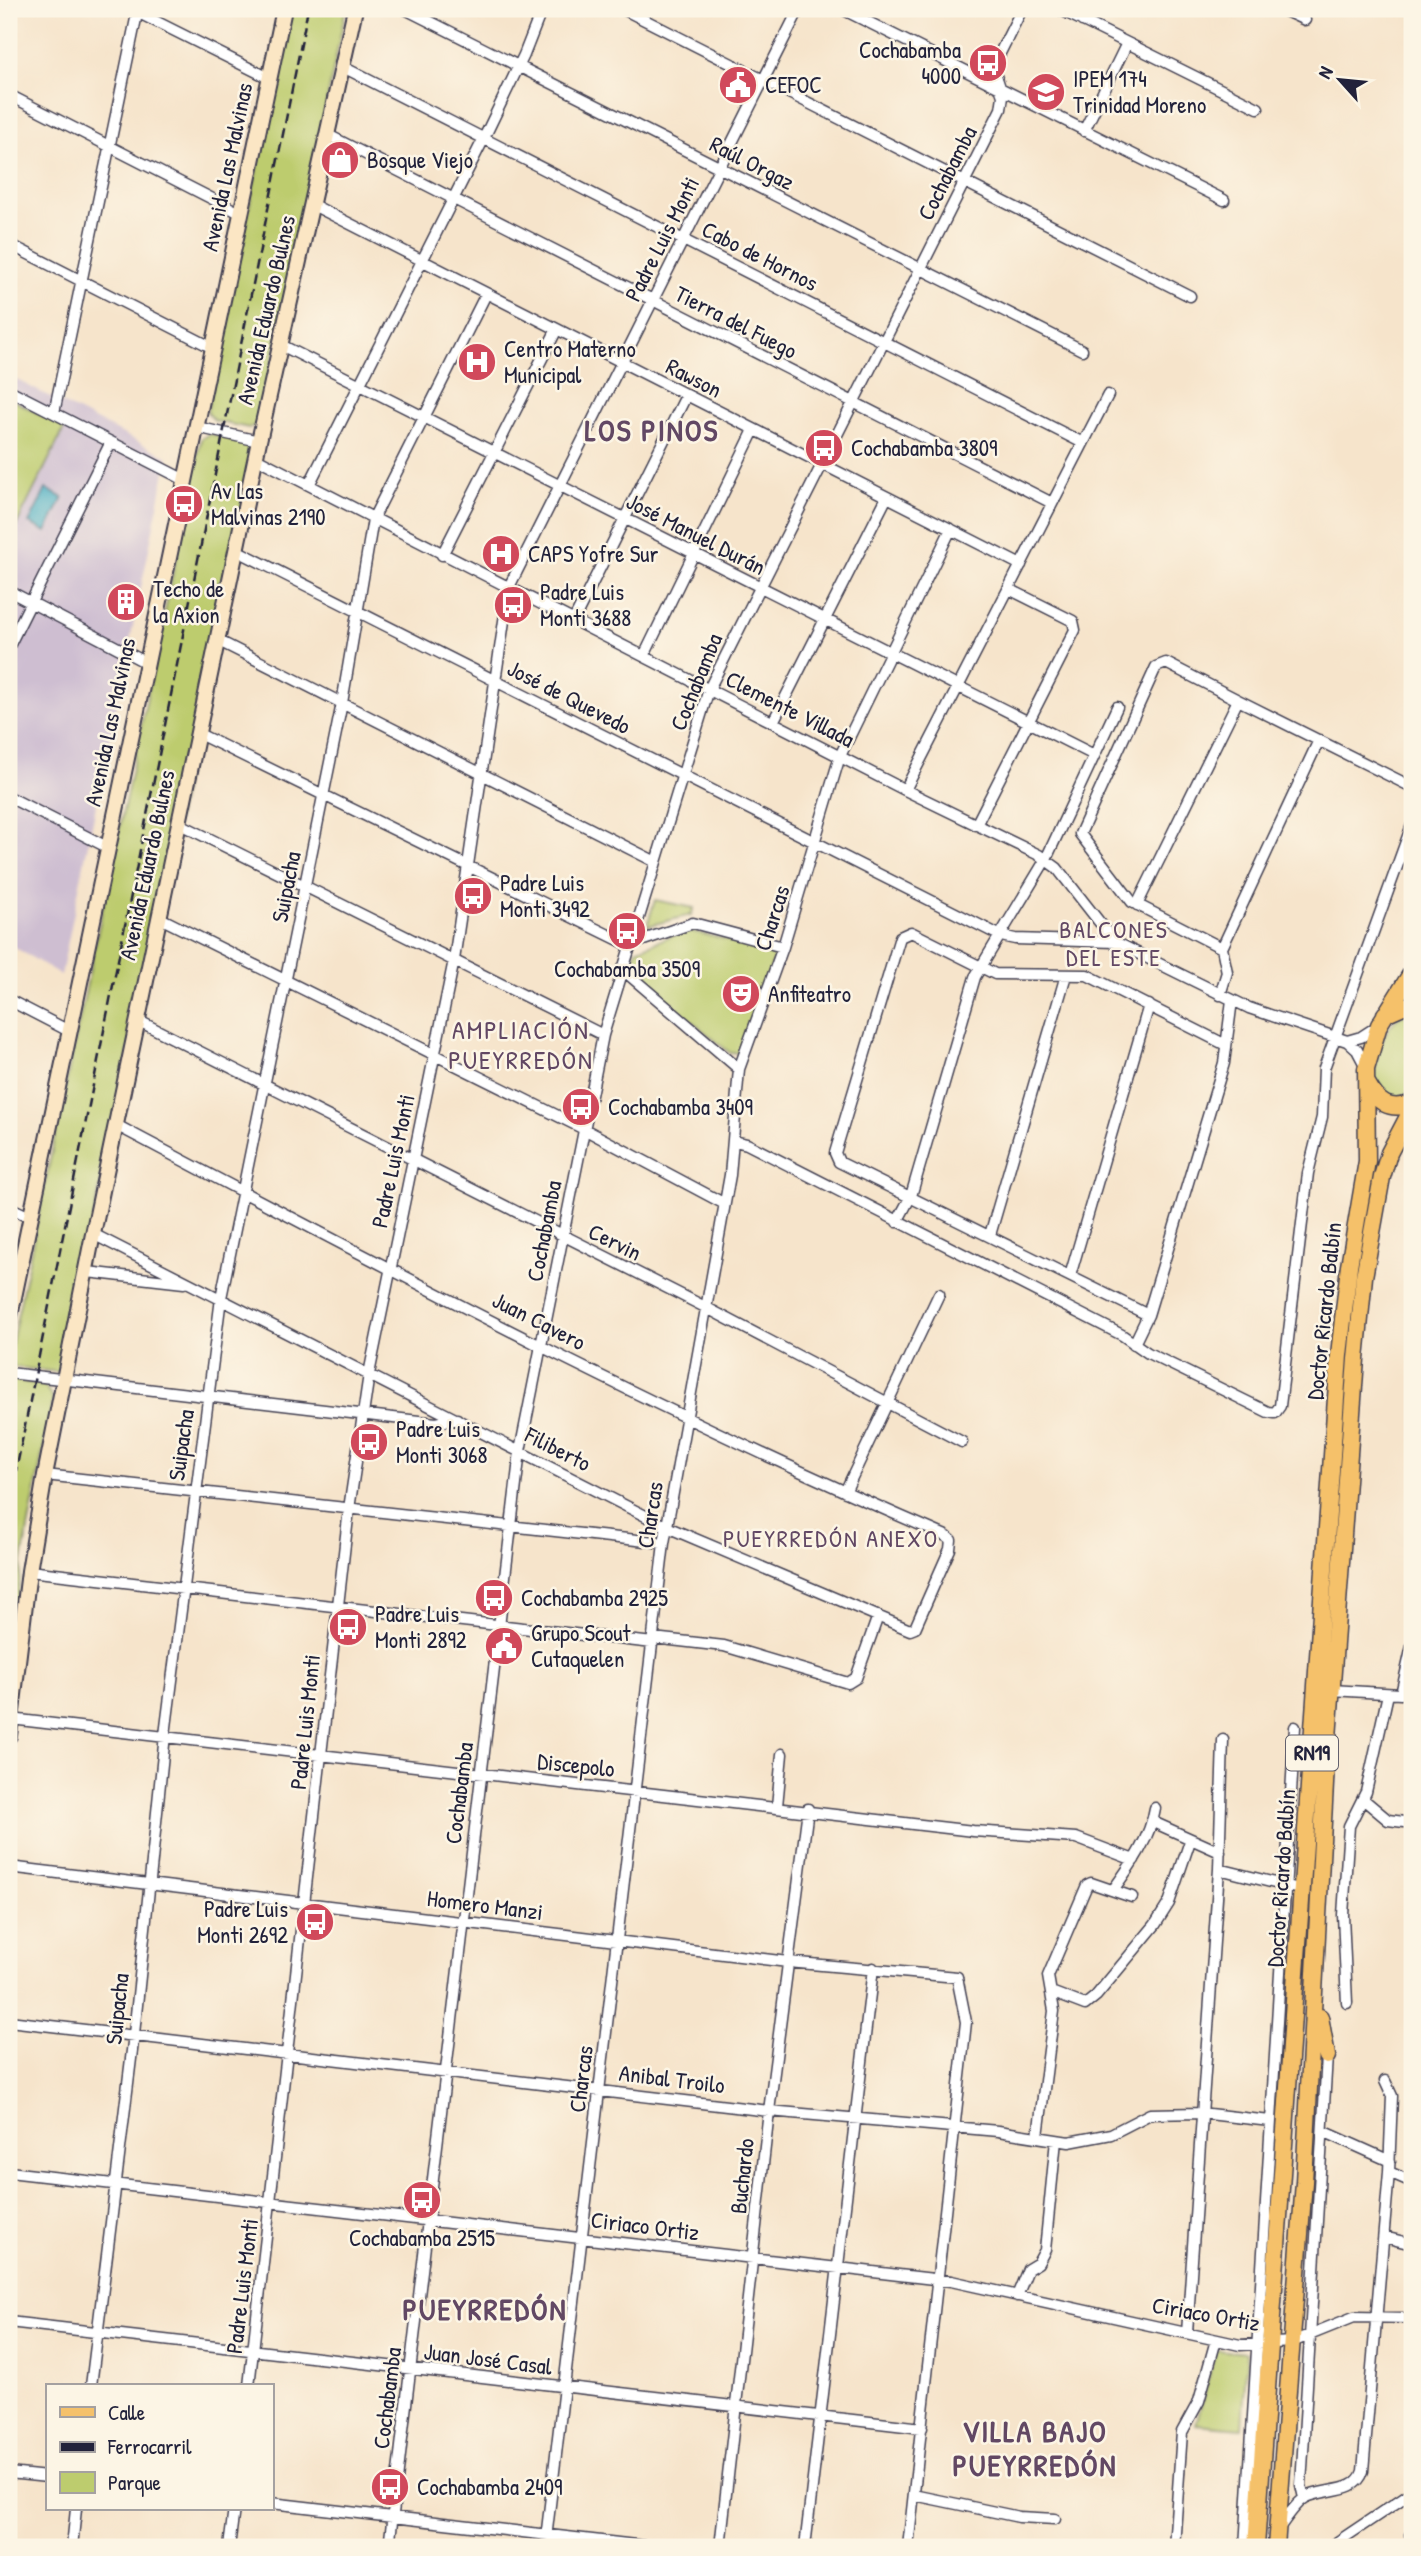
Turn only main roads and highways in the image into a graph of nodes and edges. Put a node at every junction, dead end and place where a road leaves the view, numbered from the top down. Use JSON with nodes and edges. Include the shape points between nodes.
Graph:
{"nodes":[{"id":1,"x":284,"y":9,"type":"edge"},
{"id":2,"x":355,"y":9,"type":"edge"},
{"id":3,"x":1412,"y":972,"type":"edge"},
{"id":4,"x":1412,"y":1006,"type":"edge"},
{"id":5,"x":1381,"y":1020,"type":"junction"},
{"id":6,"x":1366,"y":1075,"type":"junction"},
{"id":7,"x":1412,"y":1102,"type":"edge"},
{"id":8,"x":1412,"y":1109,"type":"edge"},
{"id":9,"x":10,"y":1303,"type":"edge"},
{"id":10,"x":9,"y":1321,"type":"edge"},
{"id":11,"x":9,"y":1736,"type":"edge"},
{"id":12,"x":1314,"y":1989,"type":"junction"},
{"id":13,"x":1327,"y":2056,"type":"road end"},
{"id":14,"x":1256,"y":2547,"type":"edge"},
{"id":15,"x":1276,"y":2547,"type":"edge"}],
"edges":[{"from":1,"to":9,"type":"main road","name":"Avenida Las Malvinas"},
{"from":2,"to":11,"type":"main road","name":"Avenida Eduardo Bulnes","via":[[259,441],[93,1234],[45,1475]]},
{"from":3,"to":5,"type":"main road","name":"Doctor Ricardo Balbín","number":"RN19"},
{"from":4,"to":5,"type":"main road","via":[[1398,1007]]},
{"from":5,"to":6,"type":"main road","name":"Doctor Ricardo Balbín","number":"RN19"},
{"from":6,"to":7,"type":"main road","via":[[1376,1098],[1385,1105]]},
{"from":6,"to":14,"type":"main road","name":"Doctor Ricardo Balbín","number":"RN19","via":[[1368,1144],[1339,1356],[1303,1890],[1265,2345]]},
{"from":8,"to":12,"type":"main road","name":"Doctor Ricardo Balbín","number":"RN19","via":[[1386,1163],[1364,1277],[1331,1690]]},
{"from":9,"to":10,"type":"main road","name":"Avenida Las Malvinas"},
{"from":12,"to":13,"type":"main road"},
{"from":12,"to":15,"type":"main road","name":"Doctor Ricardo Balbín","number":"RN19"}]}
